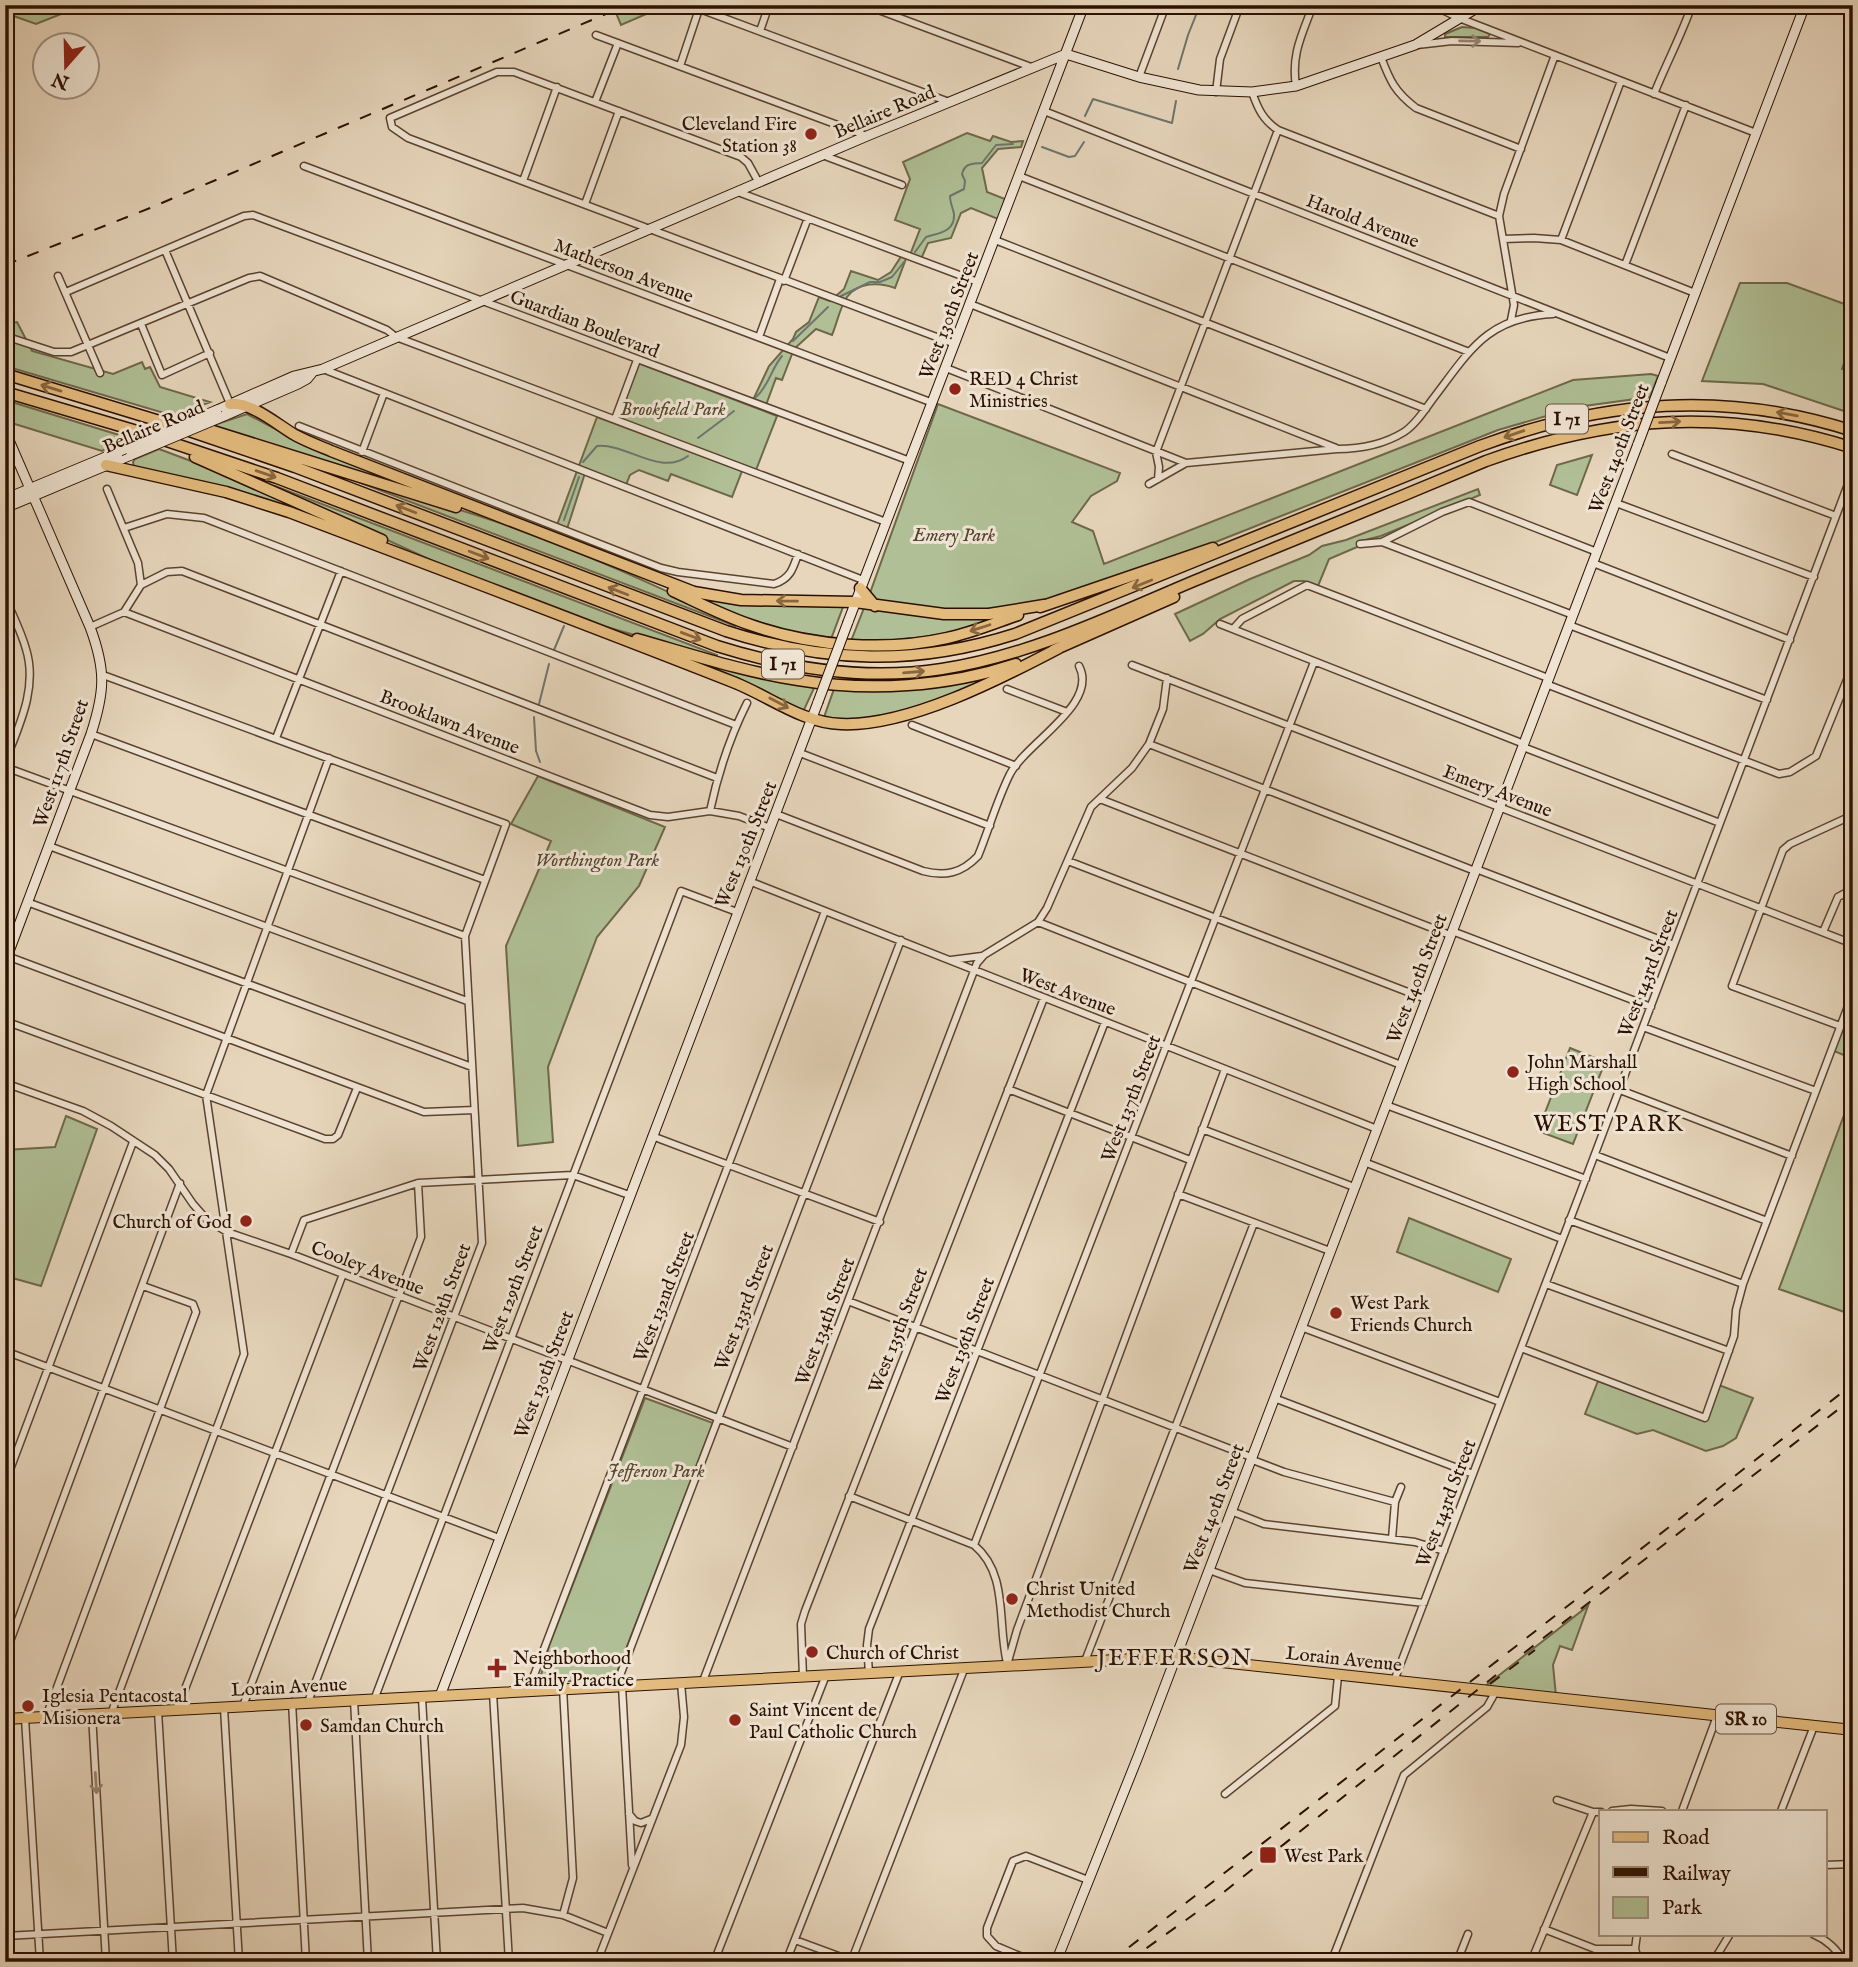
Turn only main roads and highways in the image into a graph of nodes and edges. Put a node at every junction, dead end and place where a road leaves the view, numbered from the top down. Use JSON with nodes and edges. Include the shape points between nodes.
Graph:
{"nodes":[{"id":1,"x":5,"y":374,"type":"edge"},
{"id":2,"x":5,"y":392,"type":"edge"},
{"id":3,"x":261,"y":400,"type":"road end"},
{"id":4,"x":96,"y":401,"type":"junction"},
{"id":5,"x":226,"y":410,"type":"road end"},
{"id":6,"x":85,"y":416,"type":"junction"},
{"id":7,"x":277,"y":425,"type":"junction"},
{"id":8,"x":1853,"y":430,"type":"edge"},
{"id":9,"x":1853,"y":448,"type":"edge"},
{"id":10,"x":126,"y":453,"type":"road end"},
{"id":11,"x":106,"y":465,"type":"road end"},
{"id":12,"x":136,"y":472,"type":"junction"},
{"id":13,"x":1296,"y":521,"type":"junction"},
{"id":14,"x":516,"y":524,"type":"junction"},
{"id":15,"x":571,"y":545,"type":"junction"},
{"id":16,"x":1279,"y":546,"type":"junction"},
{"id":17,"x":451,"y":573,"type":"junction"},
{"id":18,"x":862,"y":584,"type":"road end"},
{"id":19,"x":875,"y":606,"type":"junction"},
{"id":20,"x":1044,"y":606,"type":"junction"},
{"id":21,"x":594,"y":628,"type":"junction"},
{"id":22,"x":1059,"y":648,"type":"junction"},
{"id":23,"x":5,"y":1719,"type":"edge"},
{"id":24,"x":1853,"y":1730,"type":"edge"}],
"edges":[{"from":4,"to":1,"type":"highway","number":"I 71","one_way":true},
{"from":2,"to":6,"type":"highway","number":"I 71"},
{"from":3,"to":7,"type":"highway","via":[[264,413]]},
{"from":13,"to":4,"type":"highway","number":"I 71","one_way":true,"via":[[991,642],[912,656],[822,654],[726,631],[295,467]]},
{"from":4,"to":14,"type":"highway","via":[[226,434]]},
{"from":5,"to":7,"type":"highway","via":[[237,403]]},
{"from":6,"to":16,"type":"highway","number":"I 71","one_way":true,"via":[[277,478],[717,646],[818,670],[906,673],[998,657]]},
{"from":6,"to":17,"type":"highway","via":[[209,463]]},
{"from":7,"to":14,"type":"highway"},
{"from":8,"to":13,"type":"highway","number":"I 71","one_way":true,"via":[[1791,414],[1738,407],[1621,409],[1515,433]]},
{"from":16,"to":9,"type":"highway","number":"I 71","one_way":true,"via":[[1521,449],[1604,428],[1690,421],[1741,423]]},
{"from":10,"to":12,"type":"highway"},
{"from":11,"to":12,"type":"highway"},
{"from":12,"to":17,"type":"highway","via":[[259,502]]},
{"from":13,"to":20,"type":"highway"},
{"from":14,"to":15,"type":"highway"},
{"from":19,"to":15,"type":"highway","one_way":true,"via":[[709,596]]},
{"from":20,"to":15,"type":"highway","one_way":true,"via":[[929,641],[870,644],[816,640],[737,620]]},
{"from":16,"to":22,"type":"highway"},
{"from":17,"to":21,"type":"highway"},
{"from":18,"to":19,"type":"highway"},
{"from":19,"to":20,"type":"highway","via":[[960,615]]},
{"from":21,"to":22,"type":"highway","via":[[770,675],[851,686],[958,678]]},
{"from":21,"to":22,"type":"highway","one_way":true,"via":[[735,682],[812,720],[842,724],[905,714],[944,701]]},
{"from":23,"to":24,"type":"main road","name":"Lorain Avenue","number":"SR 10","via":[[1174,1657]]}]}
